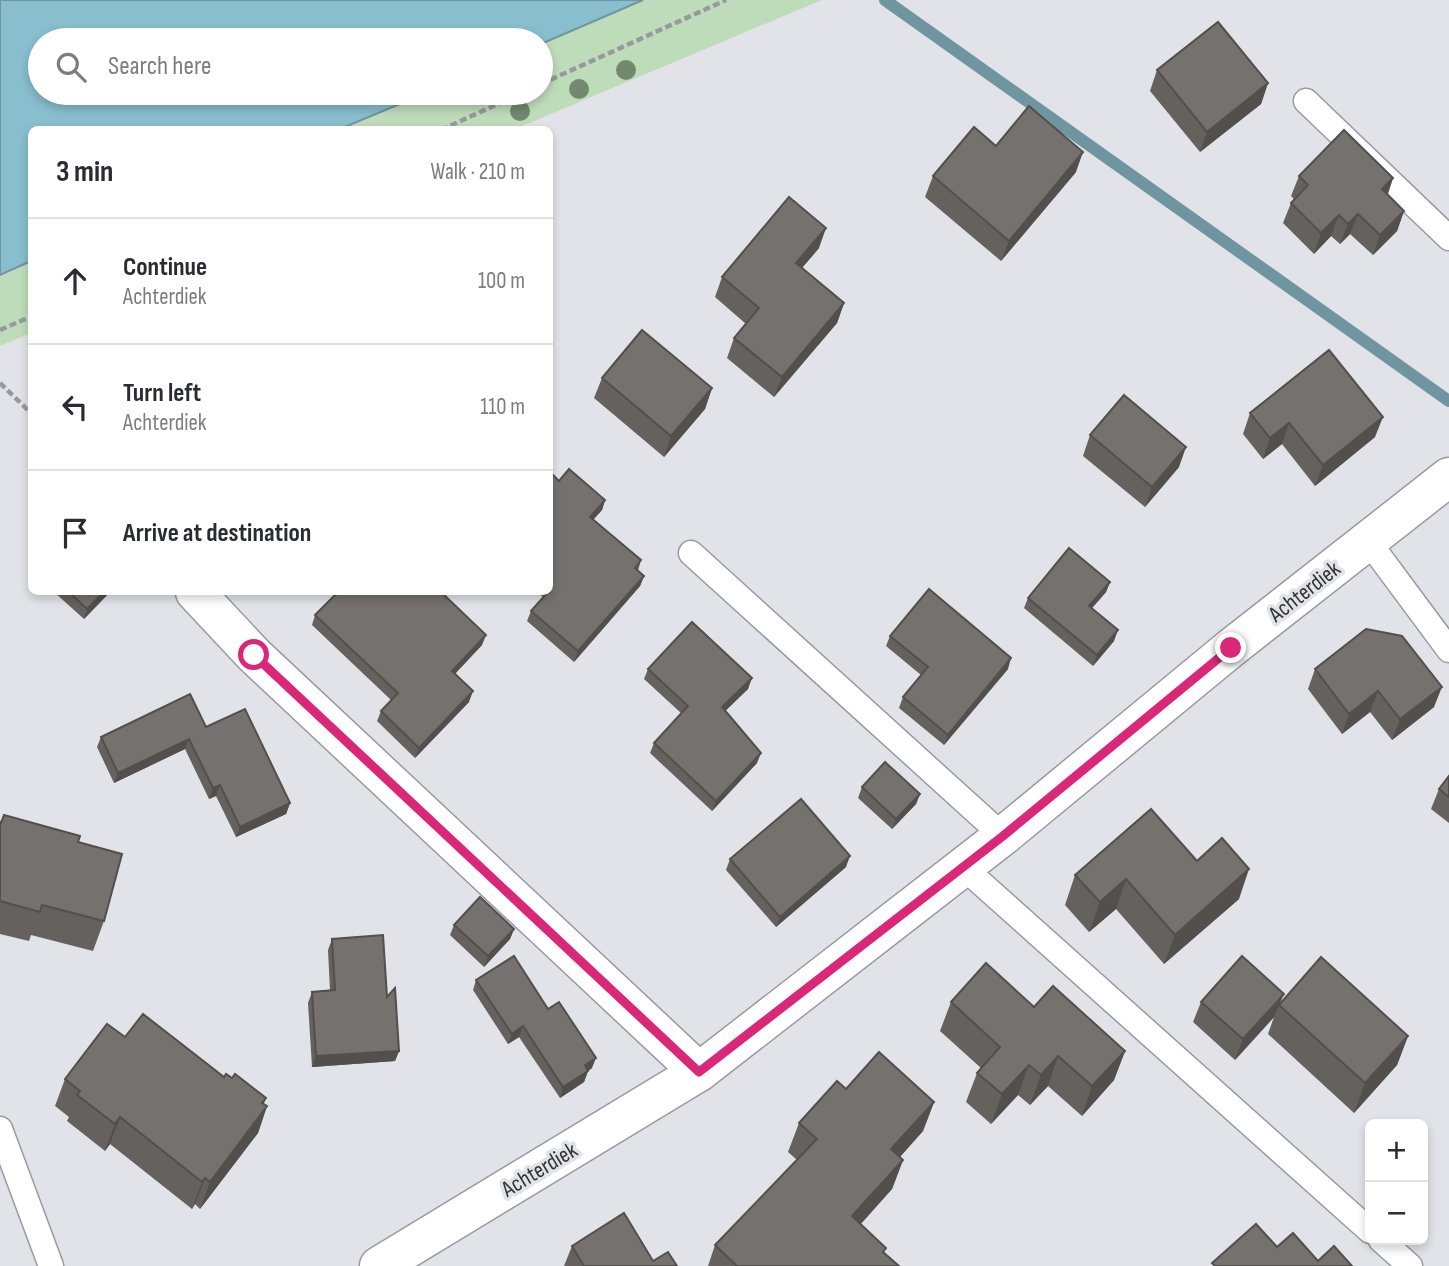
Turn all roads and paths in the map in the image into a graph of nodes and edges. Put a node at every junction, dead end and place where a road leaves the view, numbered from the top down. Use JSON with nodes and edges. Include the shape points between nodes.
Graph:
{"nodes":[{"id":1,"x":726,"y":0,"type":"edge"},
{"id":2,"x":553,"y":79,"type":"edge"},
{"id":3,"x":1306,"y":101,"type":"dead end"},
{"id":4,"x":496,"y":105,"type":"edge"},
{"id":5,"x":451,"y":126,"type":"edge"},
{"id":6,"x":1449,"y":238,"type":"edge"},
{"id":7,"x":28,"y":318,"type":"edge"},
{"id":8,"x":0,"y":330,"type":"edge"},
{"id":9,"x":0,"y":383,"type":"edge"},
{"id":10,"x":28,"y":410,"type":"edge"},
{"id":11,"x":1449,"y":477,"type":"edge"},
{"id":12,"x":1368,"y":541,"type":"junction"},
{"id":13,"x":691,"y":552,"type":"dead end"},
{"id":14,"x":198,"y":595,"type":"edge"},
{"id":15,"x":1449,"y":650,"type":"edge"},
{"id":16,"x":1003,"y":836,"type":"junction"},
{"id":17,"x":963,"y":867,"type":"junction"},
{"id":18,"x":699,"y":1072,"type":"junction"},
{"id":19,"x":0,"y":1129,"type":"edge"},
{"id":20,"x":1365,"y":1226,"type":"edge"},
{"id":21,"x":1387,"y":1245,"type":"edge"},
{"id":22,"x":51,"y":1266,"type":"edge"},
{"id":23,"x":379,"y":1266,"type":"edge"},
{"id":24,"x":1410,"y":1266,"type":"edge"}],
"edges":[{"from":1,"to":2,"type":"path"},
{"from":3,"to":6,"type":"lane"},
{"from":4,"to":5,"type":"path"},
{"from":7,"to":8,"type":"path"},
{"from":9,"to":10,"type":"path"},
{"from":11,"to":12,"type":"street","name":"Achterdiek"},
{"from":12,"to":15,"type":"lane"},
{"from":12,"to":16,"type":"street","name":"Achterdiek"},
{"from":13,"to":16,"type":"lane"},
{"from":14,"to":18,"type":"street","via":[[254,655]]},
{"from":16,"to":17,"type":"street","name":"Achterdiek"},
{"from":17,"to":18,"type":"street","name":"Achterdiek"},
{"from":17,"to":20,"type":"lane"},
{"from":18,"to":23,"type":"street","name":"Achterdiek"},
{"from":19,"to":22,"type":"lane"},
{"from":21,"to":24,"type":"lane"}]}
